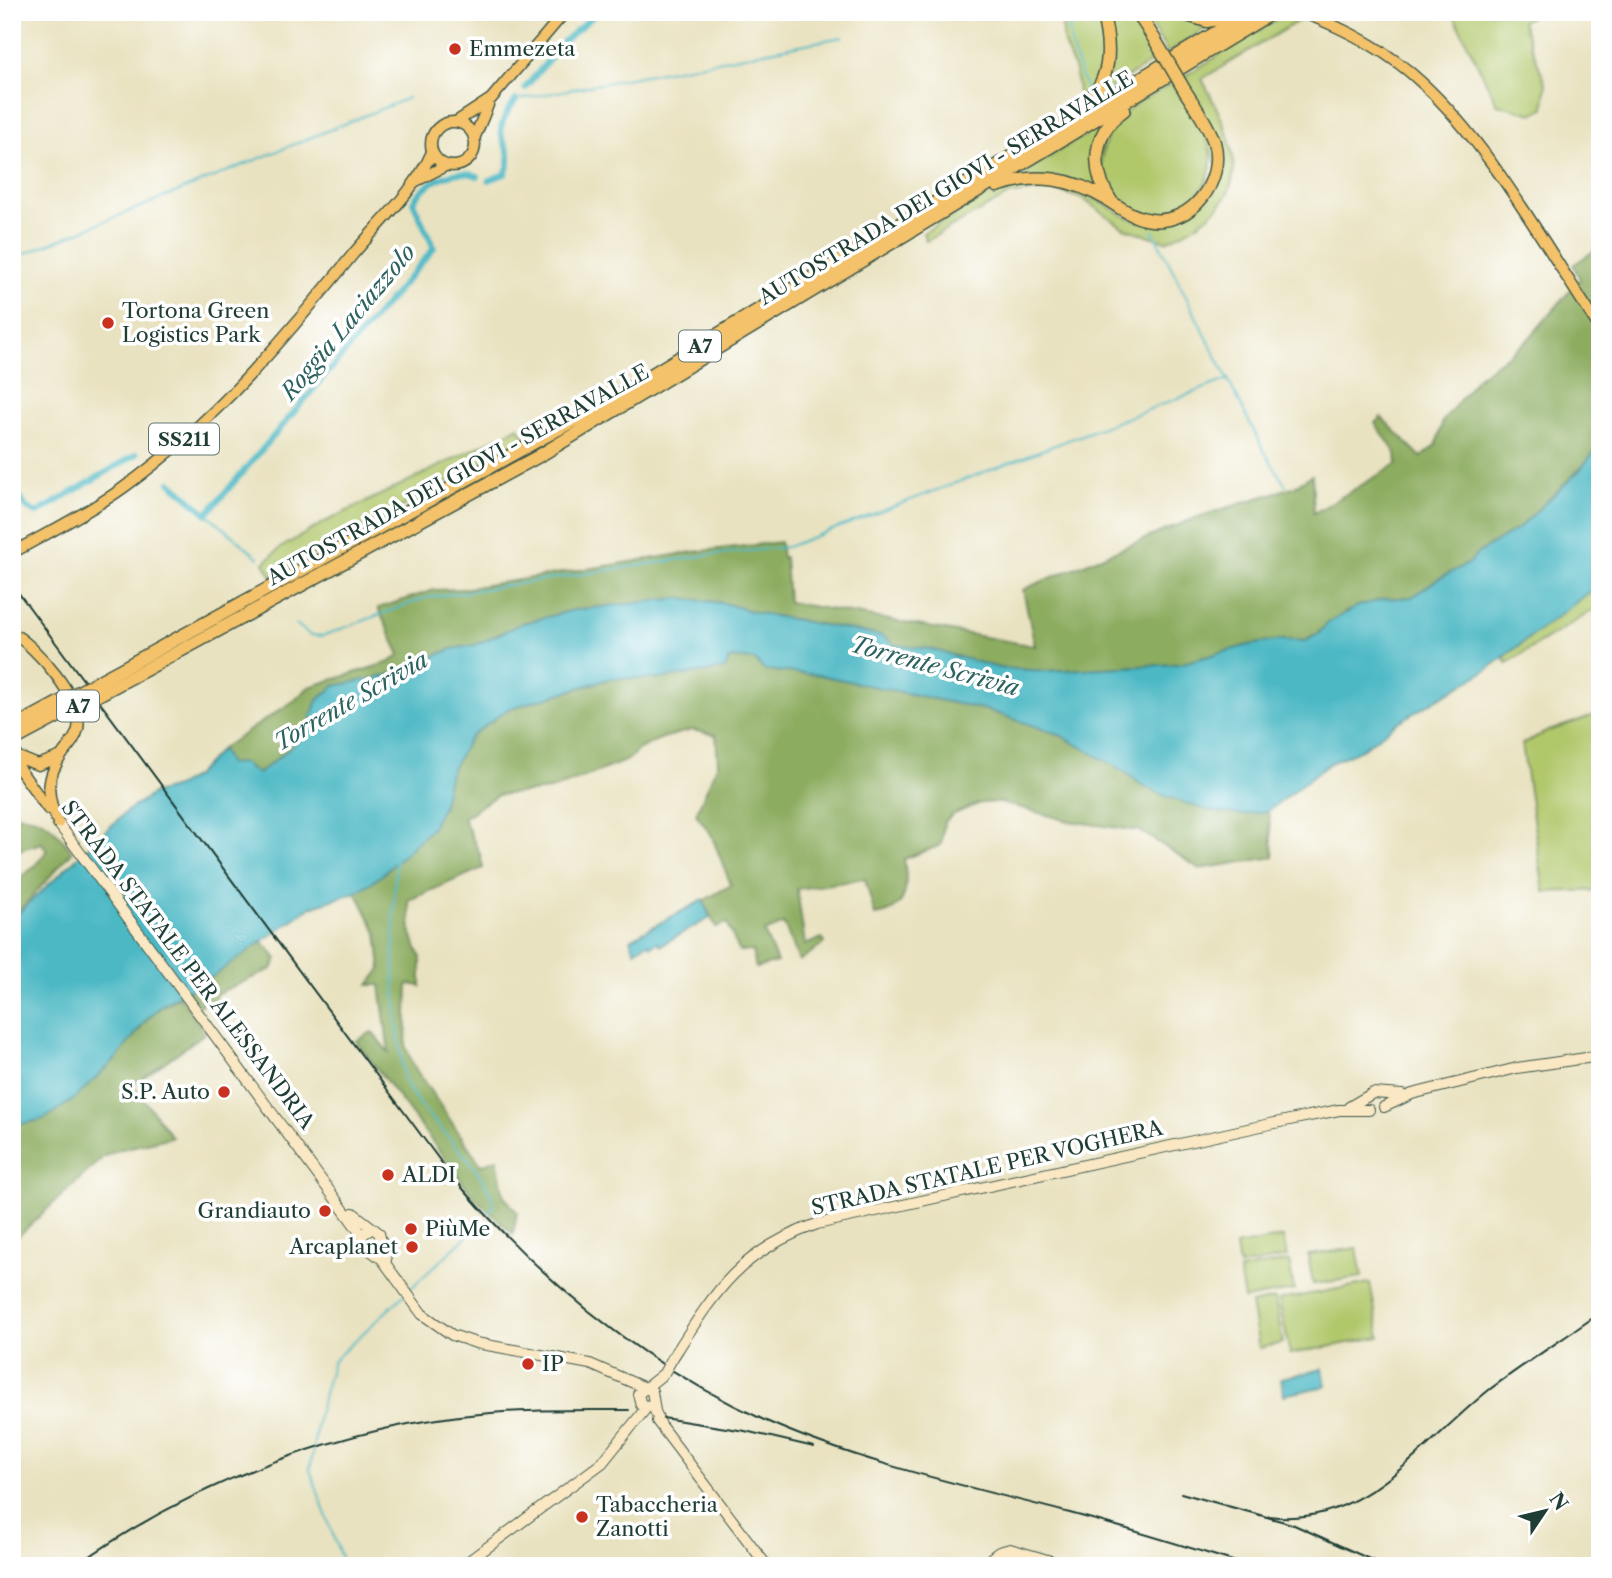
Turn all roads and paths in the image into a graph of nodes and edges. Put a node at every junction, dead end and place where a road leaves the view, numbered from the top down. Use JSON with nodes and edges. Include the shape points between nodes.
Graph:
{"nodes":[{"id":1,"x":565,"y":12,"type":"edge"},
{"id":2,"x":1102,"y":12,"type":"edge"},
{"id":3,"x":1137,"y":12,"type":"edge"},
{"id":4,"x":1177,"y":12,"type":"edge"},
{"id":5,"x":1248,"y":12,"type":"edge"},
{"id":6,"x":1273,"y":12,"type":"edge"},
{"id":7,"x":1301,"y":12,"type":"edge"},
{"id":8,"x":1194,"y":60,"type":"junction"},
{"id":9,"x":491,"y":99,"type":"junction"},
{"id":10,"x":457,"y":122,"type":"junction"},
{"id":11,"x":1043,"y":137,"type":"junction"},
{"id":12,"x":474,"y":139,"type":"junction"},
{"id":13,"x":432,"y":152,"type":"junction"},
{"id":14,"x":447,"y":165,"type":"junction"},
{"id":15,"x":413,"y":184,"type":"junction"},
{"id":16,"x":976,"y":193,"type":"junction"},
{"id":17,"x":1114,"y":204,"type":"junction"},
{"id":18,"x":1600,"y":328,"type":"edge"},
{"id":19,"x":17,"y":550,"type":"edge"},
{"id":20,"x":12,"y":633,"type":"edge"},
{"id":21,"x":141,"y":665,"type":"junction"},
{"id":22,"x":12,"y":727,"type":"edge"},
{"id":23,"x":12,"y":741,"type":"edge"},
{"id":24,"x":61,"y":755,"type":"junction"},
{"id":25,"x":14,"y":760,"type":"edge"},
{"id":26,"x":58,"y":822,"type":"junction"},
{"id":27,"x":1600,"y":1056,"type":"edge"},
{"id":28,"x":1412,"y":1094,"type":"junction"},
{"id":29,"x":1382,"y":1096,"type":"junction"},
{"id":30,"x":1366,"y":1099,"type":"junction"},
{"id":31,"x":1384,"y":1107,"type":"junction"},
{"id":32,"x":1339,"y":1110,"type":"junction"},
{"id":33,"x":1369,"y":1110,"type":"junction"},
{"id":34,"x":367,"y":1232,"type":"junction"},
{"id":35,"x":376,"y":1246,"type":"junction"},
{"id":36,"x":646,"y":1400,"type":"junction"},
{"id":37,"x":462,"y":1566,"type":"edge"},
{"id":38,"x":767,"y":1566,"type":"edge"},
{"id":39,"x":981,"y":1566,"type":"edge"},
{"id":40,"x":1068,"y":1566,"type":"edge"}],
"edges":[{"from":1,"to":9,"type":"main road","number":"SS211"},
{"from":2,"to":11,"type":"highway","via":[[1109,44],[1102,84],[1094,97]]},
{"from":3,"to":17,"type":"highway","bridge":true,"via":[[1213,141],[1216,167],[1208,190],[1189,210],[1162,220],[1138,217]]},
{"from":4,"to":5,"type":"highway","via":[[1207,21]]},
{"from":5,"to":11,"type":"highway","name":"AUTOSTRADA DEI GIOVI - SERRAVALLE","number":"A7"},
{"from":6,"to":8,"type":"highway","name":"AUTOSTRADA DEI GIOVI - SERRAVALLE","number":"A7"},
{"from":7,"to":18,"type":"main road","via":[[1365,41],[1420,81],[1449,111],[1498,175]]},
{"from":8,"to":16,"type":"highway","name":"AUTOSTRADA DEI GIOVI - SERRAVALLE","number":"A7"},
{"from":8,"to":17,"type":"highway","via":[[1120,113],[1104,132],[1097,172]]},
{"from":9,"to":10,"type":"main road","number":"SS211"},
{"from":9,"to":12,"type":"main road","number":"SS211"},
{"from":10,"to":12,"type":"main road","via":[[468,128]]},
{"from":10,"to":13,"type":"main road","number":"SS211","via":[[445,123],[435,131]]},
{"from":11,"to":21,"type":"highway","name":"AUTOSTRADA DEI GIOVI - SERRAVALLE","number":"A7","via":[[534,444]]},
{"from":12,"to":14,"type":"main road","number":"SS211","via":[[469,158]]},
{"from":13,"to":14,"type":"main road"},
{"from":13,"to":15,"type":"main road","number":"SS211"},
{"from":14,"to":15,"type":"main road","number":"SS211"},
{"from":15,"to":19,"type":"main road","number":"SS211","via":[[235,393],[125,486]]},
{"from":16,"to":17,"type":"highway","via":[[1009,182],[1049,178],[1080,184]]},
{"from":16,"to":21,"type":"highway","name":"AUTOSTRADA DEI GIOVI - SERRAVALLE","number":"A7","via":[[539,456]]},
{"from":20,"to":24,"type":"main road","via":[[37,650],[71,700],[79,723]]},
{"from":21,"to":22,"type":"highway","name":"AUTOSTRADA DEI GIOVI - SERRAVALLE","number":"A7","bridge":true},
{"from":21,"to":23,"type":"highway","name":"AUTOSTRADA DEI GIOVI - SERRAVALLE","number":"A7","bridge":true},
{"from":24,"to":25,"type":"main road","via":[[38,765]]},
{"from":24,"to":26,"type":"main road","via":[[47,789]]},
{"from":25,"to":26,"type":"main road","name":"STRADA STATALE PER ALESSANDRIA"},
{"from":26,"to":34,"type":"main road","name":"STRADA STATALE PER ALESSANDRIA","via":[[333,1193]]},
{"from":27,"to":28,"type":"main road","name":"STRADA STATALE PER VOGHERA","via":[[1517,1068]]},
{"from":28,"to":29,"type":"main road","name":"STRADA STATALE PER VOGHERA"},
{"from":28,"to":31,"type":"main road","name":"STRADA STATALE PER VOGHERA"},
{"from":29,"to":30,"type":"main road","name":"STRADA STATALE PER VOGHERA","via":[[1373,1093]]},
{"from":29,"to":31,"type":"main road"},
{"from":30,"to":32,"type":"main road","name":"STRADA STATALE PER VOGHERA"},
{"from":30,"to":33,"type":"main road"},
{"from":31,"to":33,"type":"main road","name":"STRADA STATALE PER VOGHERA"},
{"from":32,"to":33,"type":"main road","name":"STRADA STATALE PER VOGHERA"},
{"from":32,"to":36,"type":"main road","name":"STRADA STATALE PER VOGHERA","bridge":true,"via":[[800,1230],[754,1256],[727,1278]]},
{"from":34,"to":35,"type":"main road","name":"STRADA STATALE PER ALESSANDRIA","via":[[379,1233]]},
{"from":34,"to":35,"type":"main road","name":"STRADA STATALE PER ALESSANDRIA","via":[[363,1245]]},
{"from":35,"to":36,"type":"main road","name":"STRADA STATALE PER ALESSANDRIA","via":[[411,1300],[432,1323],[452,1335],[600,1368]]},
{"from":36,"to":37,"type":"main road","name":"STRADA STATALE PER VOGHERA","via":[[633,1425],[602,1463]]},
{"from":36,"to":38,"type":"main road"},
{"from":39,"to":40,"type":"main road","via":[[1010,1549]]}]}
